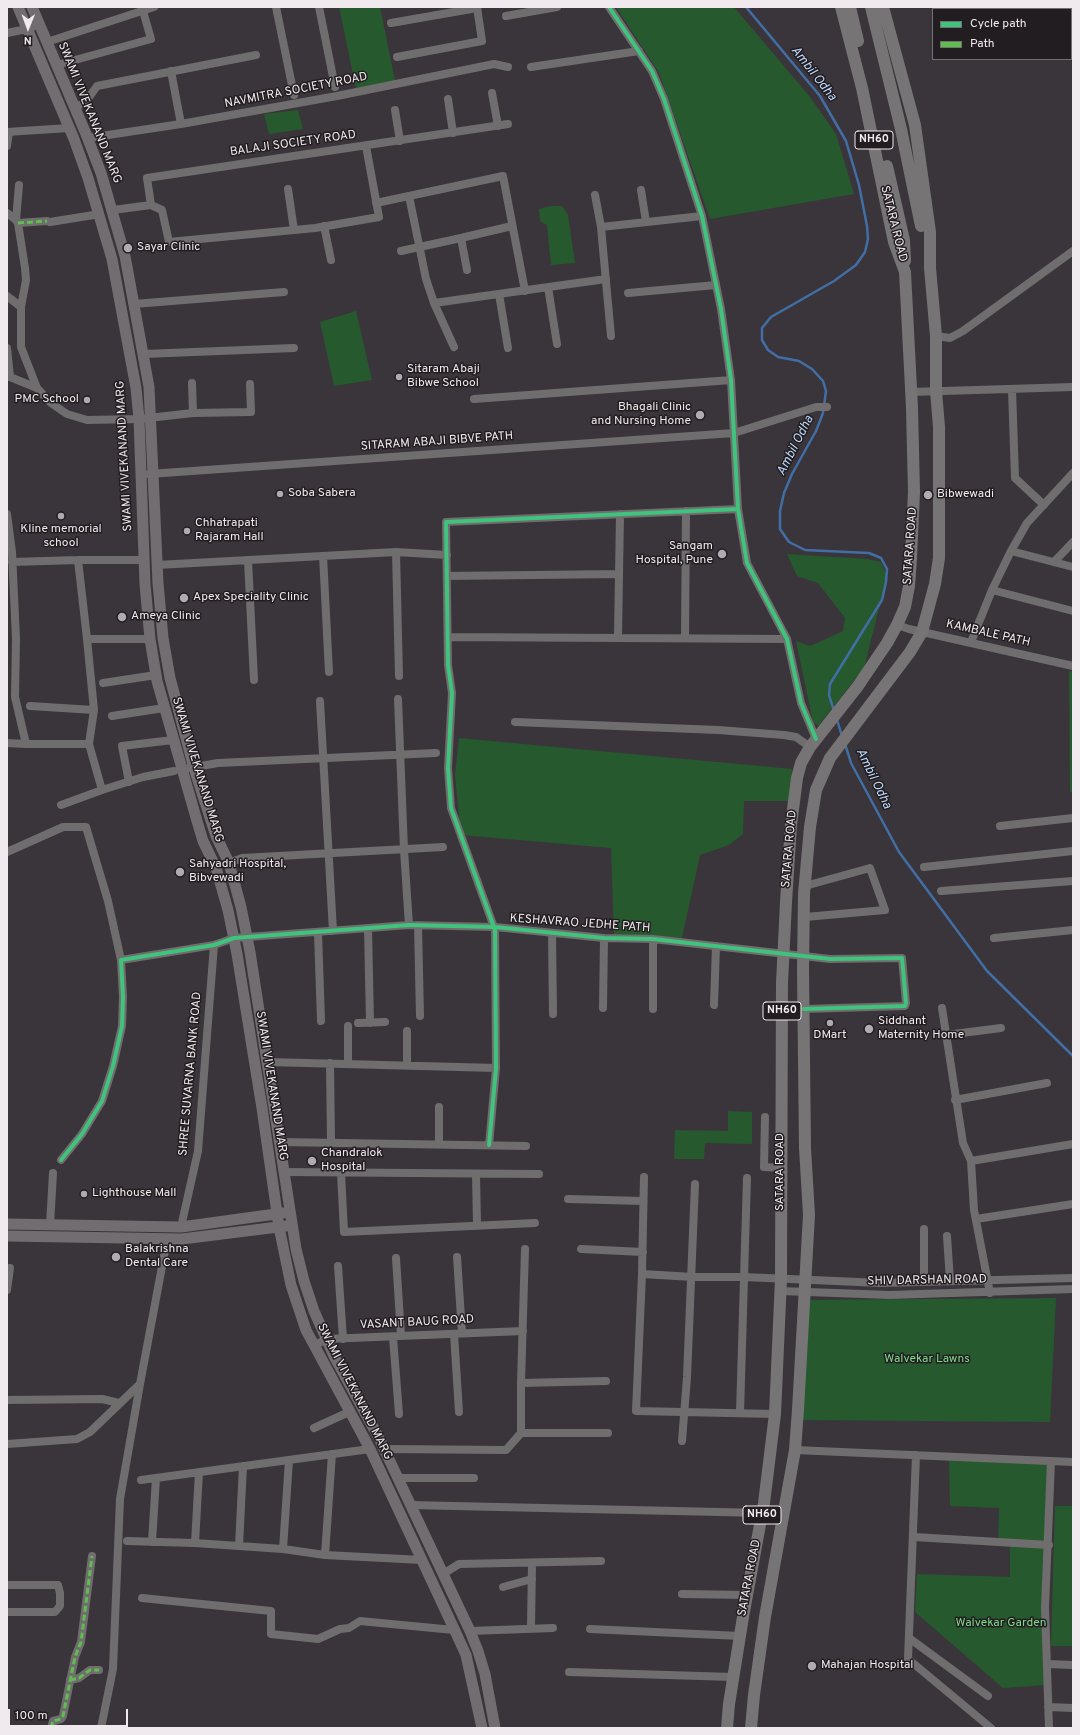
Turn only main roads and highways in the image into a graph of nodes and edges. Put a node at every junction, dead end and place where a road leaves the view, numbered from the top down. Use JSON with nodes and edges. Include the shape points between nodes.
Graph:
{"nodes":[{"id":1,"x":18,"y":7,"type":"edge"},
{"id":2,"x":32,"y":7,"type":"edge"},
{"id":3,"x":840,"y":7,"type":"edge"},
{"id":4,"x":850,"y":7,"type":"edge"},
{"id":5,"x":871,"y":7,"type":"edge"},
{"id":6,"x":883,"y":7,"type":"edge"},
{"id":7,"x":930,"y":268,"type":"junction"},
{"id":8,"x":905,"y":272,"type":"junction"},
{"id":9,"x":290,"y":1212,"type":"junction"},
{"id":10,"x":277,"y":1214,"type":"junction"},
{"id":11,"x":7,"y":1224,"type":"edge"},
{"id":12,"x":292,"y":1224,"type":"junction"},
{"id":13,"x":279,"y":1227,"type":"junction"},
{"id":14,"x":7,"y":1236,"type":"edge"},
{"id":15,"x":482,"y":1728,"type":"edge"},
{"id":16,"x":495,"y":1728,"type":"edge"},
{"id":17,"x":727,"y":1728,"type":"edge"},
{"id":18,"x":751,"y":1728,"type":"edge"}],
"edges":[{"from":1,"to":10,"type":"main road","name":"SWAMI VIVEKANAND MARG","via":[[70,128],[100,214],[112,258],[131,356],[138,419],[144,560],[150,640],[156,675],[173,740],[178,771],[203,841],[216,868],[234,938]]},
{"from":2,"to":9,"type":"main road","name":"SWAMI VIVEKANAND MARG","via":[[88,138],[124,256],[149,386],[163,638],[170,678],[194,768],[216,836],[229,863],[241,907],[268,1062]]},
{"from":3,"to":8,"type":"highway","name":"SATARA ROAD","number":"NH60","via":[[862,88],[894,242]]},
{"from":4,"to":8,"type":"highway","via":[[904,240]]},
{"from":5,"to":7,"type":"highway","via":[[898,114]]},
{"from":6,"to":7,"type":"highway","name":"SATARA ROAD","number":"NH60","via":[[915,125],[930,232]]},
{"from":7,"to":18,"type":"highway","name":"SATARA ROAD","number":"NH60","via":[[936,336],[939,427],[939,558],[935,584],[922,632],[906,658],[830,758],[816,790],[810,827],[805,886],[804,956],[805,1148],[809,1215],[795,1450],[765,1617]]},
{"from":8,"to":17,"type":"highway","name":"SATARA ROAD","number":"NH60","via":[[914,492],[909,586],[905,607],[875,662],[816,739],[801,763],[794,796],[783,954],[781,1279],[775,1414],[762,1513],[733,1677]]},
{"from":9,"to":10,"type":"main road"},
{"from":9,"to":12,"type":"main road","name":"SWAMI VIVEKANAND MARG"},
{"from":10,"to":11,"type":"main road","via":[[181,1227]]},
{"from":10,"to":13,"type":"main road","name":"SWAMI VIVEKANAND MARG"},
{"from":12,"to":13,"type":"main road"},
{"from":12,"to":16,"type":"main road","name":"SWAMI VIVEKANAND MARG","via":[[304,1281],[326,1339],[384,1449],[470,1631],[483,1668]]},
{"from":13,"to":14,"type":"main road","via":[[182,1240]]},
{"from":13,"to":15,"type":"main road","name":"SWAMI VIVEKANAND MARG","via":[[291,1285],[306,1330],[370,1449],[466,1655]]}]}
